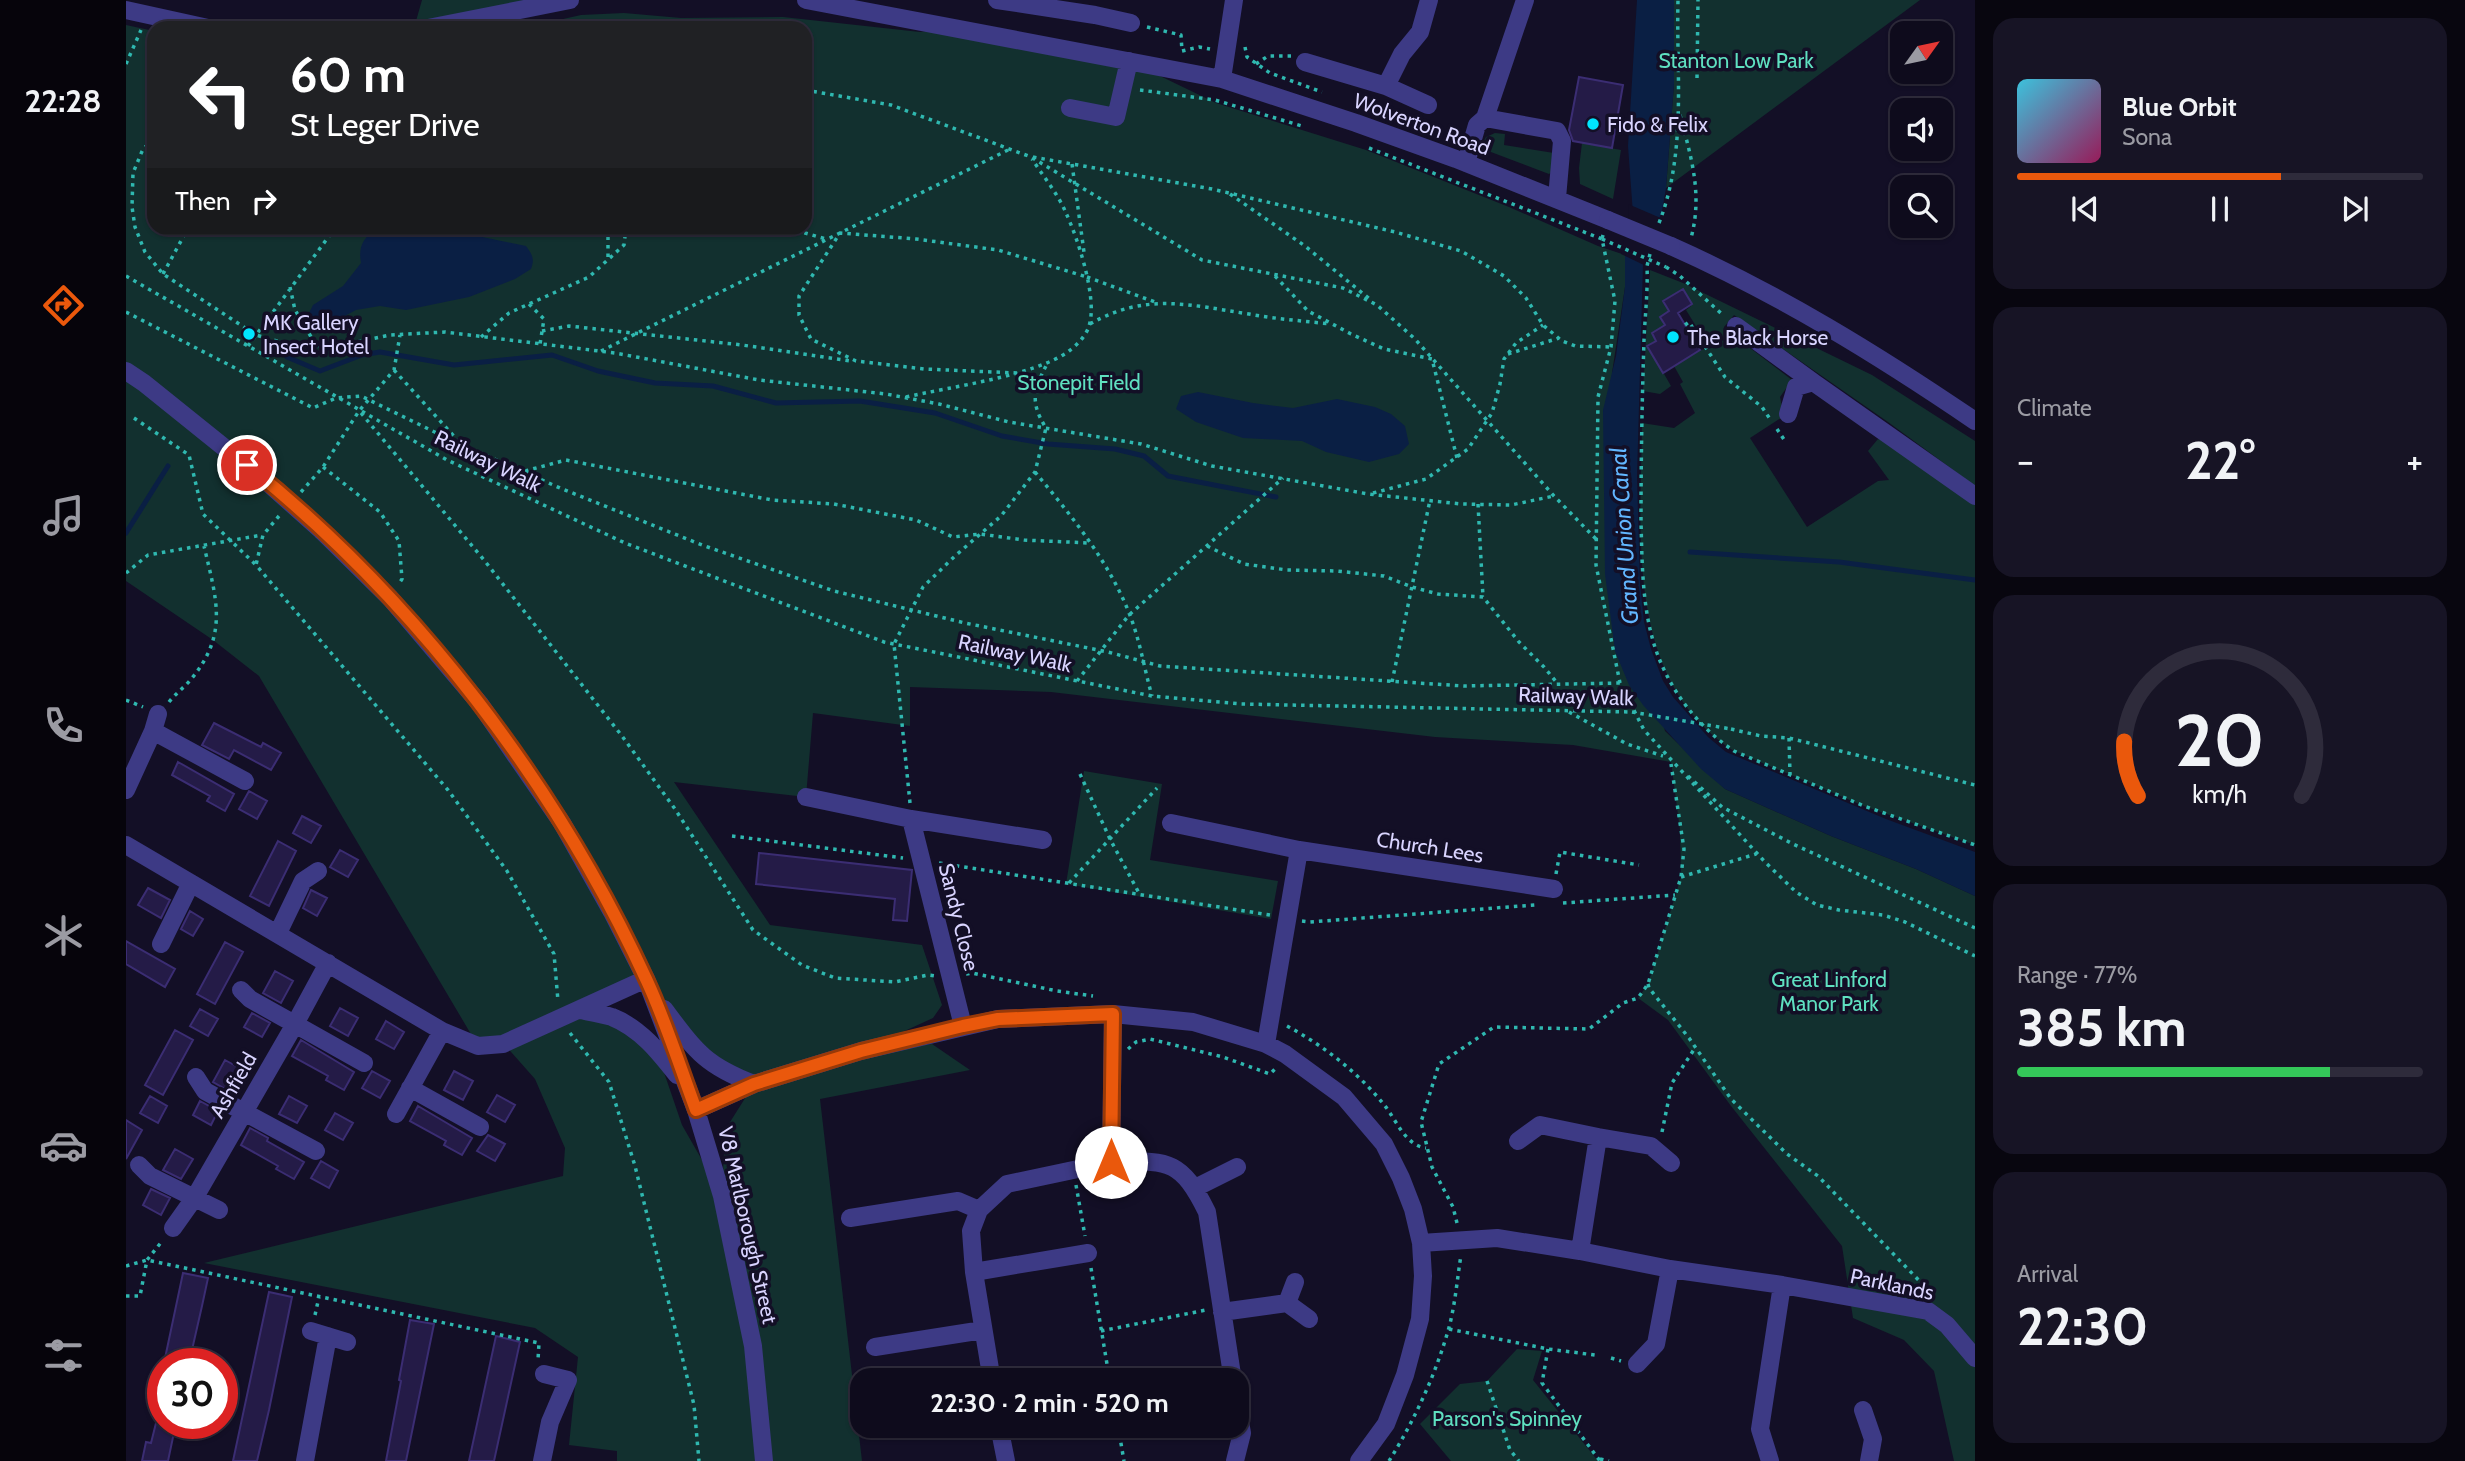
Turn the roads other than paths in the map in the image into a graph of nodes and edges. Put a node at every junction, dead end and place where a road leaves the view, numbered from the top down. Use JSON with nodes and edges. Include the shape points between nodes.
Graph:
{"nodes":[{"id":1,"x":570,"y":0,"type":"edge"},
{"id":2,"x":806,"y":0,"type":"edge"},
{"id":3,"x":997,"y":0,"type":"edge"},
{"id":4,"x":1234,"y":0,"type":"edge"},
{"id":5,"x":1429,"y":0,"type":"edge"},
{"id":6,"x":1525,"y":0,"type":"edge"},
{"id":7,"x":844,"y":4,"type":"edge"},
{"id":8,"x":1097,"y":7,"type":"edge"},
{"id":9,"x":126,"y":10,"type":"edge"},
{"id":10,"x":173,"y":21,"type":"edge"},
{"id":11,"x":464,"y":21,"type":"edge"},
{"id":12,"x":1131,"y":23,"type":"road end"},
{"id":13,"x":1129,"y":61,"type":"junction"},
{"id":14,"x":1305,"y":62,"type":"road end"},
{"id":15,"x":1222,"y":79,"type":"junction"},
{"id":16,"x":1386,"y":86,"type":"junction"},
{"id":17,"x":1428,"y":104,"type":"dead end"},
{"id":18,"x":1070,"y":108,"type":"dead end"},
{"id":19,"x":1485,"y":118,"type":"junction"},
{"id":20,"x":1466,"y":163,"type":"junction"},
{"id":21,"x":1557,"y":198,"type":"junction"},
{"id":22,"x":1736,"y":326,"type":"road end"},
{"id":23,"x":126,"y":371,"type":"edge"},
{"id":24,"x":1813,"y":382,"type":"junction"},
{"id":25,"x":1788,"y":414,"type":"dead end"},
{"id":26,"x":1975,"y":421,"type":"edge"},
{"id":27,"x":1975,"y":496,"type":"edge"},
{"id":28,"x":244,"y":781,"type":"dead end"},
{"id":29,"x":126,"y":790,"type":"edge"},
{"id":30,"x":806,"y":797,"type":"dead end"},
{"id":31,"x":911,"y":819,"type":"junction"},
{"id":32,"x":1171,"y":823,"type":"dead end"},
{"id":33,"x":1042,"y":840,"type":"dead end"},
{"id":34,"x":126,"y":845,"type":"edge"},
{"id":35,"x":1299,"y":850,"type":"junction"},
{"id":36,"x":318,"y":871,"type":"dead end"},
{"id":37,"x":191,"y":883,"type":"junction"},
{"id":38,"x":1553,"y":889,"type":"road end"},
{"id":39,"x":278,"y":933,"type":"junction"},
{"id":40,"x":160,"y":935,"type":"dead end"},
{"id":41,"x":328,"y":963,"type":"junction"},
{"id":42,"x":649,"y":985,"type":"junction"},
{"id":43,"x":245,"y":1001,"type":"dead end"},
{"id":44,"x":580,"y":1010,"type":"junction"},
{"id":45,"x":1113,"y":1014,"type":"junction"},
{"id":46,"x":295,"y":1024,"type":"junction"},
{"id":47,"x":963,"y":1026,"type":"junction"},
{"id":48,"x":442,"y":1031,"type":"junction"},
{"id":49,"x":1266,"y":1044,"type":"junction"},
{"id":50,"x":363,"y":1063,"type":"dead end"},
{"id":51,"x":754,"y":1084,"type":"junction"},
{"id":52,"x":410,"y":1088,"type":"junction"},
{"id":53,"x":200,"y":1090,"type":"dead end"},
{"id":54,"x":690,"y":1092,"type":"junction"},
{"id":55,"x":696,"y":1110,"type":"junction"},
{"id":56,"x":243,"y":1111,"type":"junction"},
{"id":57,"x":396,"y":1114,"type":"dead end"},
{"id":58,"x":480,"y":1127,"type":"dead end"},
{"id":59,"x":1598,"y":1137,"type":"junction"},
{"id":60,"x":1518,"y":1141,"type":"dead end"},
{"id":61,"x":316,"y":1152,"type":"dead end"},
{"id":62,"x":1664,"y":1158,"type":"road end"},
{"id":63,"x":1111,"y":1162,"type":"junction"},
{"id":64,"x":1237,"y":1167,"type":"dead end"},
{"id":65,"x":144,"y":1177,"type":"dead end"},
{"id":66,"x":1195,"y":1188,"type":"junction"},
{"id":67,"x":195,"y":1197,"type":"junction"},
{"id":68,"x":219,"y":1210,"type":"dead end"},
{"id":69,"x":979,"y":1210,"type":"junction"},
{"id":70,"x":850,"y":1218,"type":"dead end"},
{"id":71,"x":173,"y":1228,"type":"road end"},
{"id":72,"x":1421,"y":1243,"type":"junction"},
{"id":73,"x":1580,"y":1251,"type":"junction"},
{"id":74,"x":1088,"y":1253,"type":"road end"},
{"id":75,"x":1670,"y":1269,"type":"junction"},
{"id":76,"x":974,"y":1272,"type":"junction"},
{"id":77,"x":1295,"y":1282,"type":"dead end"},
{"id":78,"x":1782,"y":1285,"type":"junction"},
{"id":79,"x":1287,"y":1303,"type":"junction"},
{"id":80,"x":1221,"y":1310,"type":"junction"},
{"id":81,"x":1309,"y":1319,"type":"dead end"},
{"id":82,"x":984,"y":1329,"type":"junction"},
{"id":83,"x":347,"y":1342,"type":"dead end"},
{"id":84,"x":875,"y":1347,"type":"dead end"},
{"id":85,"x":1975,"y":1358,"type":"edge"},
{"id":86,"x":1637,"y":1364,"type":"dead end"},
{"id":87,"x":990,"y":1368,"type":"edge"},
{"id":88,"x":1231,"y":1368,"type":"edge"},
{"id":89,"x":544,"y":1374,"type":"road end"},
{"id":90,"x":1863,"y":1410,"type":"dead end"},
{"id":91,"x":1000,"y":1438,"type":"edge"},
{"id":92,"x":1241,"y":1438,"type":"edge"},
{"id":93,"x":1001,"y":1460,"type":"edge"},
{"id":94,"x":305,"y":1461,"type":"edge"},
{"id":95,"x":542,"y":1461,"type":"edge"},
{"id":96,"x":764,"y":1461,"type":"edge"},
{"id":97,"x":1235,"y":1461,"type":"edge"},
{"id":98,"x":1359,"y":1461,"type":"edge"},
{"id":99,"x":1770,"y":1461,"type":"edge"},
{"id":100,"x":1869,"y":1461,"type":"edge"}],
"edges":[{"from":1,"to":11,"type":"street"},
{"from":2,"to":7,"type":"street","name":"Wolverton Road"},
{"from":3,"to":8,"type":"street"},
{"from":4,"to":15,"type":"street"},
{"from":5,"to":16,"type":"street","via":[[1420,32],[1402,54]]},
{"from":6,"to":19,"type":"street"},
{"from":7,"to":13,"type":"street","name":"Wolverton Road"},
{"from":8,"to":12,"type":"street"},
{"from":9,"to":10,"type":"street"},
{"from":13,"to":15,"type":"street","name":"Wolverton Road"},
{"from":13,"to":18,"type":"street","via":[[1116,117]]},
{"from":14,"to":16,"type":"street"},
{"from":15,"to":20,"type":"street","name":"Wolverton Road"},
{"from":16,"to":17,"type":"street"},
{"from":19,"to":20,"type":"street","via":[[1476,125]]},
{"from":19,"to":21,"type":"street","via":[[1557,131],[1562,141]]},
{"from":20,"to":21,"type":"street","name":"Wolverton Road"},
{"from":21,"to":26,"type":"street","name":"Wolverton Road","bridge":true,"via":[[1679,250],[1830,328]]},
{"from":22,"to":24,"type":"street"},
{"from":23,"to":42,"type":"street","name":"V8 Marlborough Street","bridge":true,"via":[[267,482],[390,598],[480,704],[562,823]]},
{"from":24,"to":25,"type":"street","via":[[1796,387]]},
{"from":24,"to":27,"type":"street"},
{"from":28,"to":29,"type":"street","via":[[155,722]]},
{"from":30,"to":31,"type":"street"},
{"from":31,"to":33,"type":"street"},
{"from":31,"to":47,"type":"street","name":"Sandy Close"},
{"from":32,"to":35,"type":"street","name":"Church Lees"},
{"from":34,"to":37,"type":"street"},
{"from":35,"to":38,"type":"street","name":"Church Lees"},
{"from":35,"to":49,"type":"street"},
{"from":36,"to":39,"type":"street","via":[[303,881]]},
{"from":37,"to":39,"type":"street"},
{"from":37,"to":40,"type":"street"},
{"from":39,"to":41,"type":"street"},
{"from":41,"to":46,"type":"street","name":"Ashfield"},
{"from":41,"to":48,"type":"street"},
{"from":42,"to":44,"type":"street"},
{"from":42,"to":51,"type":"street","via":[[697,1053],[725,1073]]},
{"from":42,"to":54,"type":"street","name":"V8 Marlborough Street"},
{"from":43,"to":46,"type":"street"},
{"from":44,"to":48,"type":"street","via":[[503,1044],[478,1046]]},
{"from":44,"to":54,"type":"street","via":[[612,1017],[634,1030],[656,1049]]},
{"from":45,"to":47,"type":"street","via":[[998,1019]]},
{"from":45,"to":49,"type":"street","via":[[1193,1022]]},
{"from":45,"to":63,"type":"street"},
{"from":46,"to":50,"type":"street"},
{"from":46,"to":56,"type":"street","name":"Ashfield"},
{"from":47,"to":51,"type":"street"},
{"from":48,"to":52,"type":"street"},
{"from":49,"to":72,"type":"street","via":[[1344,1097],[1384,1144],[1413,1209]]},
{"from":51,"to":55,"type":"street"},
{"from":52,"to":57,"type":"street"},
{"from":52,"to":58,"type":"street"},
{"from":53,"to":56,"type":"street"},
{"from":54,"to":55,"type":"street","name":"V8 Marlborough Street"},
{"from":55,"to":96,"type":"street","name":"V8 Marlborough Street","via":[[722,1196],[746,1307]]},
{"from":56,"to":61,"type":"street"},
{"from":56,"to":67,"type":"street","name":"Ashfield"},
{"from":59,"to":60,"type":"street","via":[[1540,1125]]},
{"from":59,"to":62,"type":"street","via":[[1651,1146]]},
{"from":59,"to":73,"type":"street"},
{"from":63,"to":66,"type":"street","via":[[1157,1161],[1178,1169]]},
{"from":63,"to":69,"type":"street","via":[[1007,1184]]},
{"from":64,"to":66,"type":"street"},
{"from":65,"to":67,"type":"street"},
{"from":66,"to":80,"type":"street","via":[[1207,1212]]},
{"from":67,"to":68,"type":"street"},
{"from":67,"to":71,"type":"street","name":"Ashfield"},
{"from":69,"to":70,"type":"street","via":[[958,1201]]},
{"from":69,"to":76,"type":"street","via":[[971,1231]]},
{"from":72,"to":73,"type":"street","name":"Parklands","via":[[1497,1238]]},
{"from":72,"to":98,"type":"street","via":[[1420,1319],[1405,1375],[1386,1424]]},
{"from":73,"to":75,"type":"street","name":"Parklands"},
{"from":74,"to":76,"type":"street"},
{"from":75,"to":78,"type":"street","name":"Parklands"},
{"from":75,"to":86,"type":"street","via":[[1656,1345]]},
{"from":76,"to":82,"type":"street"},
{"from":77,"to":79,"type":"street"},
{"from":78,"to":85,"type":"street","name":"Parklands","via":[[1928,1311],[1947,1325]]},
{"from":78,"to":99,"type":"street","via":[[1760,1429]]},
{"from":79,"to":80,"type":"street"},
{"from":79,"to":81,"type":"street"},
{"from":80,"to":88,"type":"street"},
{"from":82,"to":84,"type":"street"},
{"from":82,"to":87,"type":"street"},
{"from":83,"to":94,"type":"street","via":[[320,1333]]},
{"from":89,"to":95,"type":"street","via":[[568,1380],[550,1422]]},
{"from":90,"to":100,"type":"street","via":[[1873,1439]]},
{"from":91,"to":93,"type":"street"},
{"from":92,"to":97,"type":"street"}]}
